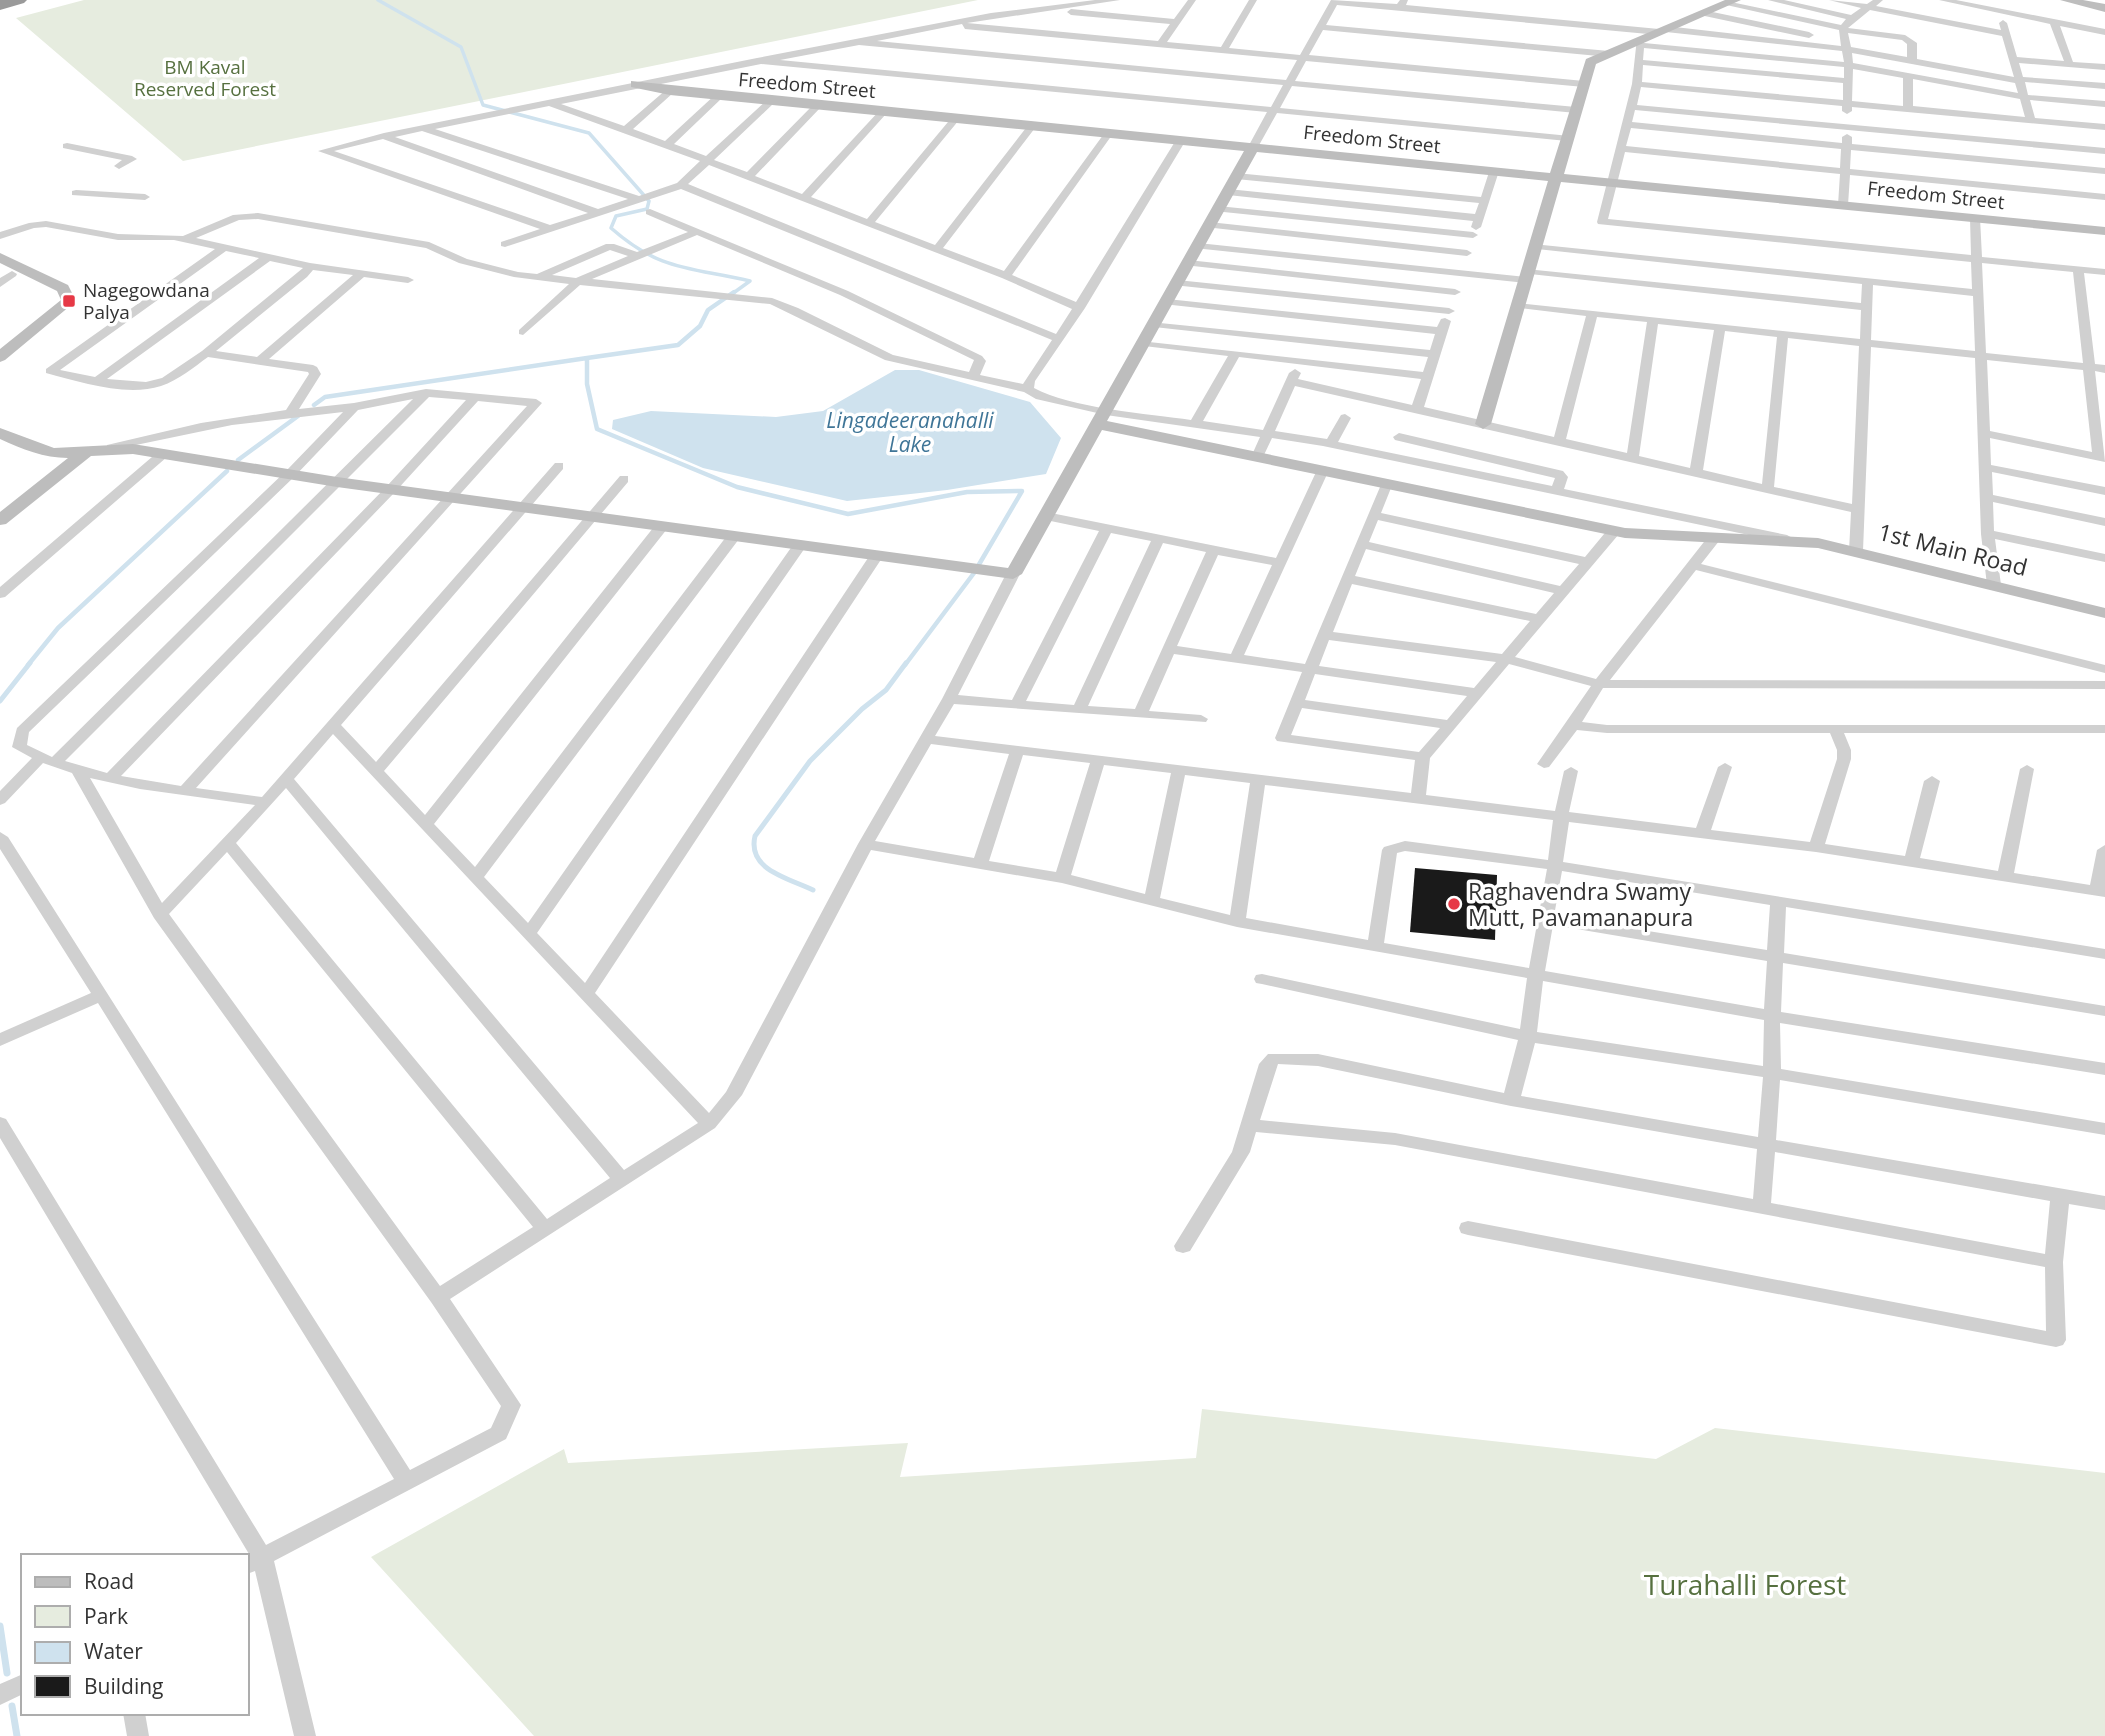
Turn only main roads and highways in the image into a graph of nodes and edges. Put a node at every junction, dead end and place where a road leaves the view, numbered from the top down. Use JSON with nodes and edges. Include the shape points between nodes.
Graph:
{"nodes":[{"id":1,"x":19,"y":0,"type":"edge"},
{"id":2,"x":0,"y":5,"type":"edge"}],
"edges":[{"from":1,"to":2,"type":"highway"}]}
